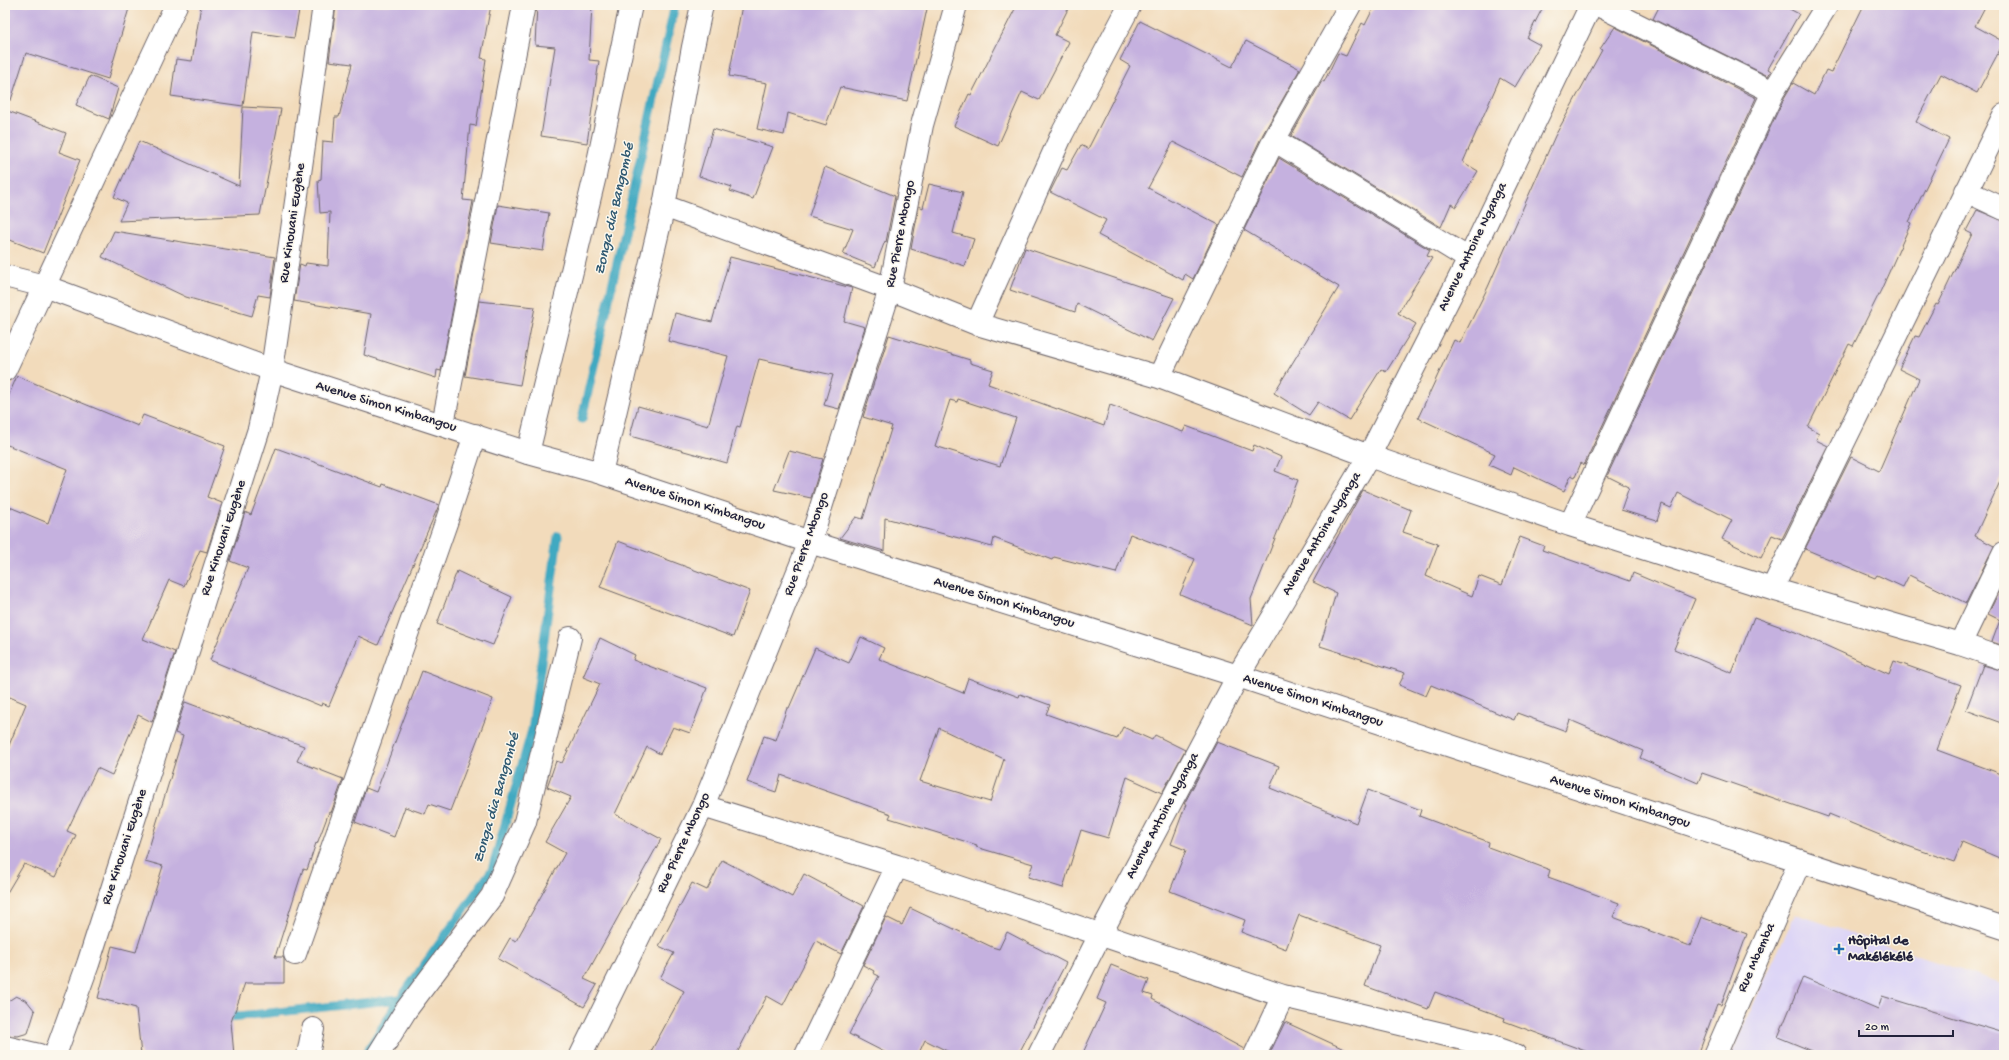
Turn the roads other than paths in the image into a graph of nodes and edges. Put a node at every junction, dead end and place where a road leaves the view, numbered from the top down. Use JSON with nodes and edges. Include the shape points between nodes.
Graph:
{"nodes":[{"id":1,"x":176,"y":5,"type":"edge"},
{"id":2,"x":324,"y":5,"type":"edge"},
{"id":3,"x":524,"y":5,"type":"edge"},
{"id":4,"x":631,"y":5,"type":"edge"},
{"id":5,"x":702,"y":5,"type":"edge"},
{"id":6,"x":956,"y":5,"type":"edge"},
{"id":7,"x":1130,"y":5,"type":"edge"},
{"id":8,"x":1350,"y":5,"type":"edge"},
{"id":9,"x":1591,"y":5,"type":"edge"},
{"id":10,"x":1598,"y":5,"type":"edge"},
{"id":11,"x":1827,"y":5,"type":"edge"},
{"id":12,"x":1773,"y":92,"type":"junction"},
{"id":13,"x":2004,"y":115,"type":"edge"},
{"id":14,"x":1274,"y":140,"type":"junction"},
{"id":15,"x":1966,"y":191,"type":"junction"},
{"id":16,"x":664,"y":206,"type":"junction"},
{"id":17,"x":2004,"y":209,"type":"edge"},
{"id":18,"x":1469,"y":258,"type":"junction"},
{"id":19,"x":5,"y":276,"type":"edge"},
{"id":20,"x":44,"y":286,"type":"junction"},
{"id":21,"x":890,"y":289,"type":"junction"},
{"id":22,"x":977,"y":324,"type":"junction"},
{"id":23,"x":5,"y":370,"type":"edge"},
{"id":24,"x":272,"y":370,"type":"junction"},
{"id":25,"x":1159,"y":377,"type":"junction"},
{"id":26,"x":443,"y":424,"type":"junction"},
{"id":27,"x":475,"y":435,"type":"junction"},
{"id":28,"x":528,"y":453,"type":"junction"},
{"id":29,"x":1369,"y":456,"type":"junction"},
{"id":30,"x":601,"y":473,"type":"junction"},
{"id":31,"x":1570,"y":525,"type":"junction"},
{"id":32,"x":810,"y":542,"type":"junction"},
{"id":33,"x":2004,"y":553,"type":"edge"},
{"id":34,"x":1772,"y":589,"type":"junction"},
{"id":35,"x":570,"y":638,"type":"dead end"},
{"id":36,"x":1960,"y":644,"type":"junction"},
{"id":37,"x":2004,"y":660,"type":"edge"},
{"id":38,"x":1238,"y":676,"type":"junction"},
{"id":39,"x":703,"y":806,"type":"junction"},
{"id":40,"x":1800,"y":861,"type":"junction"},
{"id":41,"x":897,"y":866,"type":"junction"},
{"id":42,"x":2004,"y":928,"type":"edge"},
{"id":43,"x":1100,"y":935,"type":"junction"},
{"id":44,"x":295,"y":954,"type":"dead end"},
{"id":45,"x":1283,"y":996,"type":"junction"},
{"id":46,"x":313,"y":1029,"type":"dead end"},
{"id":47,"x":5,"y":1047,"type":"edge"},
{"id":48,"x":1481,"y":1050,"type":"edge"},
{"id":49,"x":39,"y":1055,"type":"edge"},
{"id":50,"x":55,"y":1055,"type":"edge"},
{"id":51,"x":308,"y":1055,"type":"edge"},
{"id":52,"x":378,"y":1055,"type":"edge"},
{"id":53,"x":581,"y":1055,"type":"edge"},
{"id":54,"x":806,"y":1055,"type":"edge"},
{"id":55,"x":1038,"y":1055,"type":"edge"},
{"id":56,"x":1255,"y":1055,"type":"edge"},
{"id":57,"x":1515,"y":1055,"type":"edge"},
{"id":58,"x":1715,"y":1055,"type":"edge"}],
"edges":[{"from":1,"to":20,"type":"street"},
{"from":2,"to":24,"type":"street","name":"Rue Kinouani Eugène"},
{"from":3,"to":26,"type":"street"},
{"from":4,"to":28,"type":"street","via":[[595,176]]},
{"from":5,"to":16,"type":"street","via":[[692,47]]},
{"from":6,"to":21,"type":"street","name":"Rue Pierre Mbongo","via":[[922,125]]},
{"from":7,"to":22,"type":"street","via":[[1062,134]]},
{"from":8,"to":14,"type":"street"},
{"from":9,"to":18,"type":"street","name":"Avenue Antoine Nganga"},
{"from":10,"to":12,"type":"street"},
{"from":11,"to":12,"type":"street"},
{"from":12,"to":31,"type":"street"},
{"from":13,"to":15,"type":"street"},
{"from":14,"to":18,"type":"street"},
{"from":14,"to":25,"type":"street"},
{"from":15,"to":17,"type":"street"},
{"from":15,"to":34,"type":"street"},
{"from":16,"to":21,"type":"street"},
{"from":16,"to":30,"type":"street"},
{"from":18,"to":29,"type":"street","name":"Avenue Antoine Nganga"},
{"from":19,"to":20,"type":"street","name":"Avenue Simon Kimbangou"},
{"from":20,"to":23,"type":"street"},
{"from":20,"to":24,"type":"street","name":"Avenue Simon Kimbangou"},
{"from":21,"to":22,"type":"street"},
{"from":21,"to":32,"type":"street","name":"Rue Pierre Mbongo"},
{"from":22,"to":25,"type":"street"},
{"from":24,"to":26,"type":"street","name":"Avenue Simon Kimbangou"},
{"from":24,"to":50,"type":"street","name":"Rue Kinouani Eugène","via":[[259,429],[88,964]]},
{"from":25,"to":29,"type":"street"},
{"from":26,"to":27,"type":"street","name":"Avenue Simon Kimbangou"},
{"from":27,"to":28,"type":"street","name":"Avenue Simon Kimbangou"},
{"from":27,"to":44,"type":"street"},
{"from":28,"to":30,"type":"street","name":"Avenue Simon Kimbangou"},
{"from":29,"to":31,"type":"street"},
{"from":29,"to":38,"type":"street","name":"Avenue Antoine Nganga"},
{"from":30,"to":32,"type":"street","name":"Avenue Simon Kimbangou"},
{"from":31,"to":34,"type":"street"},
{"from":32,"to":38,"type":"street","name":"Avenue Simon Kimbangou"},
{"from":32,"to":39,"type":"street","name":"Rue Pierre Mbongo"},
{"from":33,"to":36,"type":"street"},
{"from":34,"to":36,"type":"street"},
{"from":35,"to":52,"type":"street","via":[[525,822],[492,896],[406,1010]]},
{"from":36,"to":37,"type":"street"},
{"from":38,"to":40,"type":"street","name":"Avenue Simon Kimbangou"},
{"from":38,"to":43,"type":"street","name":"Avenue Antoine Nganga"},
{"from":39,"to":41,"type":"street"},
{"from":39,"to":53,"type":"street","name":"Rue Pierre Mbongo"},
{"from":40,"to":42,"type":"street","name":"Avenue Simon Kimbangou"},
{"from":40,"to":58,"type":"street","name":"Rue Mbemba"},
{"from":41,"to":43,"type":"street"},
{"from":41,"to":54,"type":"street"},
{"from":43,"to":45,"type":"street"},
{"from":43,"to":55,"type":"street","name":"Avenue Antoine Nganga"},
{"from":45,"to":48,"type":"street"},
{"from":45,"to":56,"type":"street"},
{"from":46,"to":51,"type":"street"},
{"from":47,"to":49,"type":"street"},
{"from":48,"to":57,"type":"street"}]}
